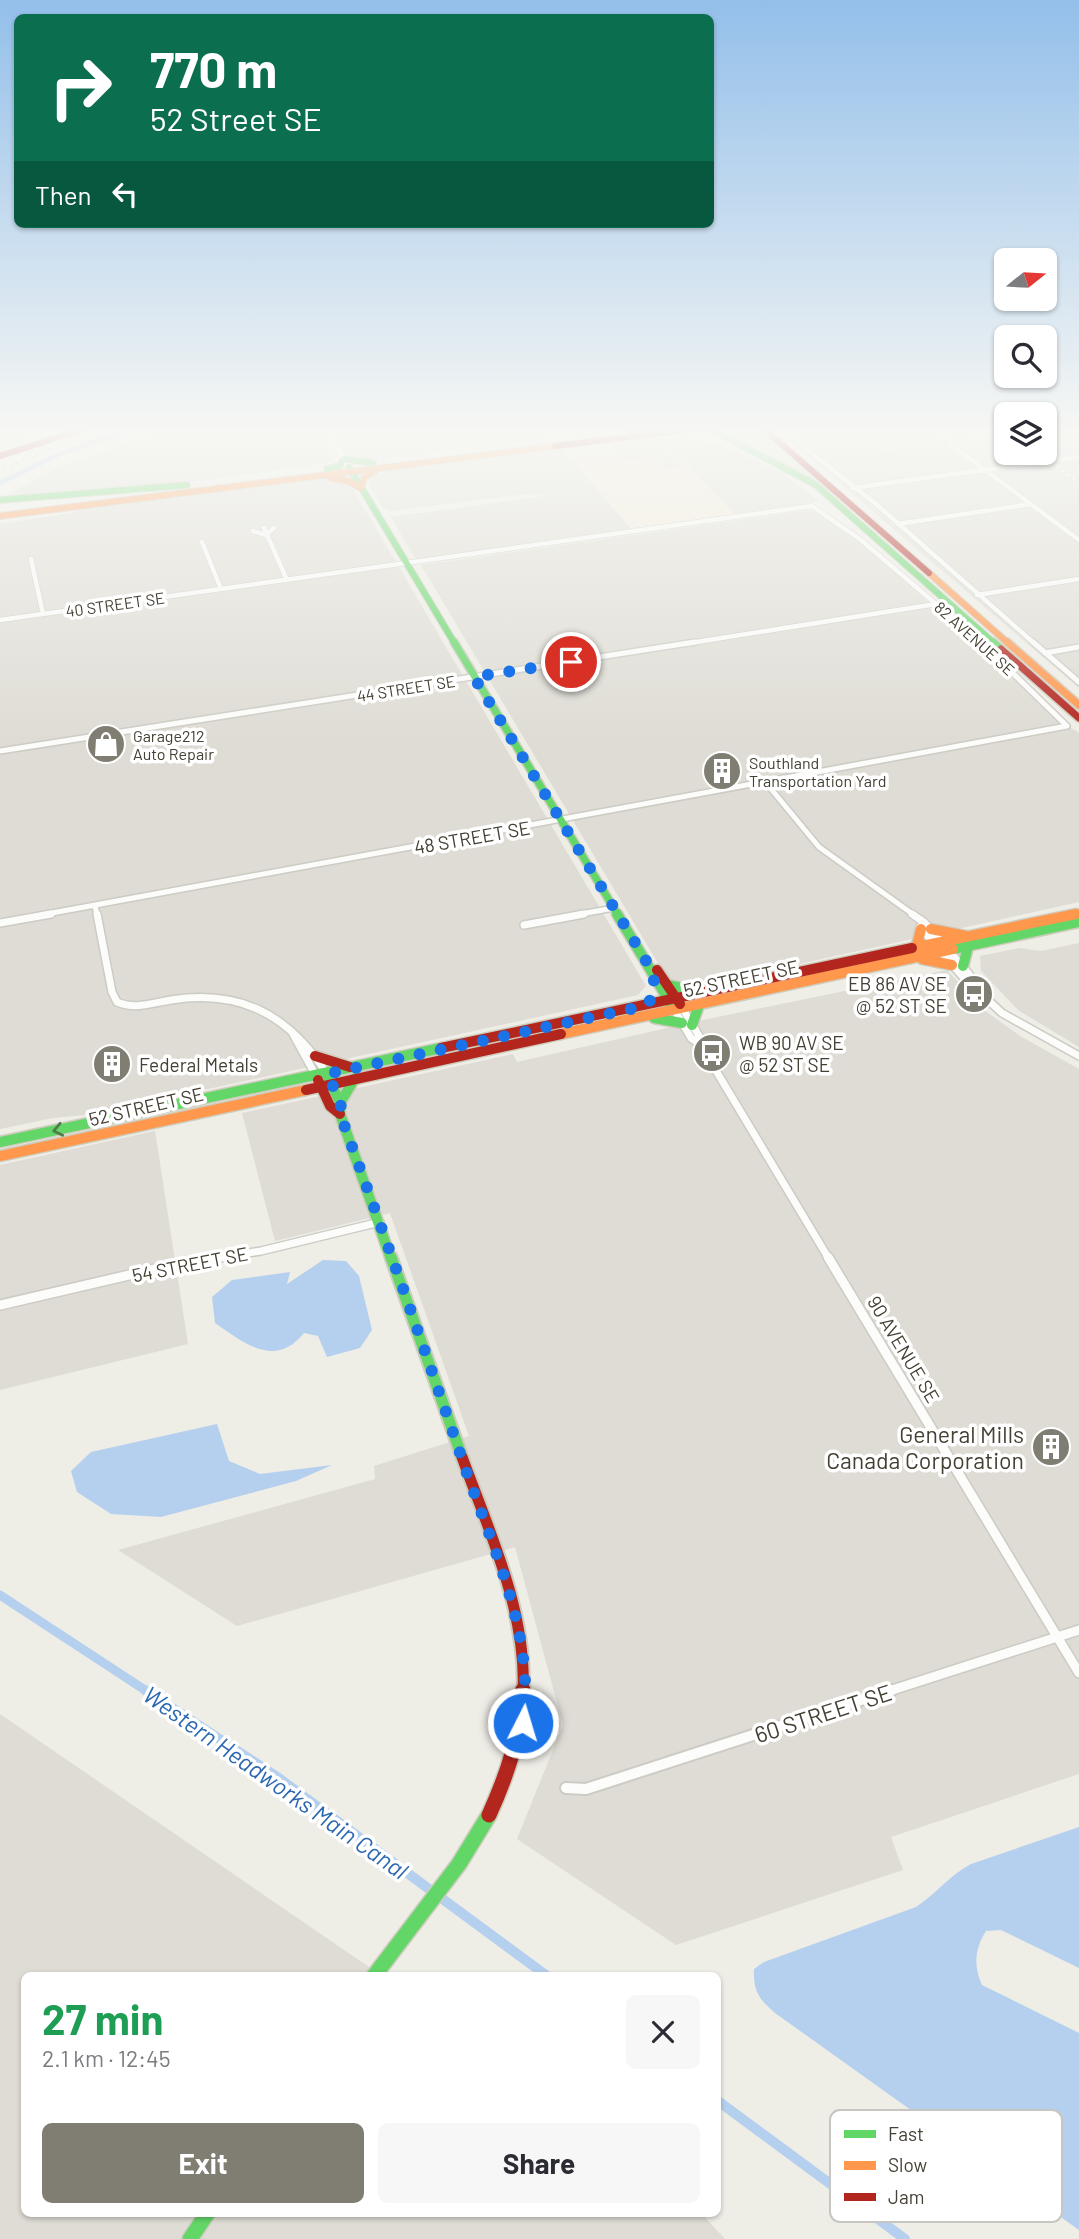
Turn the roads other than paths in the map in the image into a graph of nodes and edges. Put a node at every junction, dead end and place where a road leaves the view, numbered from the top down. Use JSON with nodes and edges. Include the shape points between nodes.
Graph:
{"nodes":[{"id":1,"x":263,"y":532,"type":"edge"},
{"id":2,"x":269,"y":532,"type":"edge"},
{"id":3,"x":388,"y":532,"type":"edge"},
{"id":4,"x":623,"y":532,"type":"edge"},
{"id":5,"x":853,"y":532,"type":"edge"},
{"id":6,"x":871,"y":532,"type":"edge"},
{"id":7,"x":882,"y":532,"type":"edge"},
{"id":8,"x":908,"y":532,"type":"edge"},
{"id":9,"x":266,"y":535,"type":"junction"},
{"id":10,"x":202,"y":542,"type":"dead end"},
{"id":11,"x":31,"y":559,"type":"dead end"},
{"id":12,"x":406,"y":563,"type":"junction"},
{"id":13,"x":1079,"y":579,"type":"edge"},
{"id":14,"x":287,"y":580,"type":"junction"},
{"id":15,"x":221,"y":589,"type":"junction"},
{"id":16,"x":977,"y":595,"type":"junction"},
{"id":17,"x":936,"y":604,"type":"junction"},
{"id":18,"x":43,"y":614,"type":"junction"},
{"id":19,"x":0,"y":620,"type":"edge"},
{"id":20,"x":1079,"y":647,"type":"edge"},
{"id":21,"x":1045,"y":653,"type":"junction"},
{"id":22,"x":474,"y":677,"type":"junction"},
{"id":23,"x":1079,"y":682,"type":"edge"},
{"id":24,"x":1079,"y":705,"type":"edge"},
{"id":25,"x":1079,"y":718,"type":"edge"},
{"id":26,"x":1067,"y":726,"type":"joint"},
{"id":27,"x":0,"y":751,"type":"edge"},
{"id":28,"x":767,"y":783,"type":"junction"},
{"id":29,"x":561,"y":821,"type":"junction"},
{"id":30,"x":95,"y":906,"type":"junction"},
{"id":31,"x":614,"y":908,"type":"junction"},
{"id":32,"x":1079,"y":913,"type":"edge"},
{"id":33,"x":1079,"y":922,"type":"edge"},
{"id":34,"x":0,"y":923,"type":"edge"},
{"id":35,"x":524,"y":925,"type":"dead end"},
{"id":36,"x":926,"y":929,"type":"junction"},
{"id":37,"x":971,"y":942,"type":"junction"},
{"id":38,"x":942,"y":948,"type":"junction"},
{"id":39,"x":916,"y":949,"type":"junction"},
{"id":40,"x":911,"y":959,"type":"junction"},
{"id":41,"x":648,"y":964,"type":"junction"},
{"id":42,"x":957,"y":966,"type":"junction"},
{"id":43,"x":656,"y":979,"type":"junction"},
{"id":44,"x":668,"y":985,"type":"junction"},
{"id":45,"x":714,"y":993,"type":"junction"},
{"id":46,"x":676,"y":1005,"type":"junction"},
{"id":47,"x":699,"y":1005,"type":"junction"},
{"id":48,"x":645,"y":1006,"type":"junction"},
{"id":49,"x":642,"y":1018,"type":"junction"},
{"id":50,"x":687,"y":1024,"type":"junction"},
{"id":51,"x":290,"y":1028,"type":"junction"},
{"id":52,"x":315,"y":1056,"type":"junction"},
{"id":53,"x":1079,"y":1056,"type":"edge"},
{"id":54,"x":356,"y":1073,"type":"junction"},
{"id":55,"x":324,"y":1079,"type":"junction"},
{"id":56,"x":287,"y":1092,"type":"junction"},
{"id":57,"x":327,"y":1099,"type":"junction"},
{"id":58,"x":340,"y":1109,"type":"junction"},
{"id":59,"x":0,"y":1142,"type":"edge"},
{"id":60,"x":0,"y":1156,"type":"edge"},
{"id":61,"x":380,"y":1222,"type":"junction"},
{"id":62,"x":0,"y":1305,"type":"edge"},
{"id":63,"x":1079,"y":1630,"type":"edge"},
{"id":64,"x":1058,"y":1637,"type":"junction"},
{"id":65,"x":1079,"y":1673,"type":"edge"},
{"id":66,"x":566,"y":1788,"type":"dead end"},
{"id":67,"x":377,"y":1972,"type":"edge"},
{"id":68,"x":205,"y":2217,"type":"edge"},
{"id":69,"x":190,"y":2239,"type":"edge"}],
"edges":[{"from":1,"to":9,"type":"street"},
{"from":2,"to":9,"type":"street"},
{"from":3,"to":12,"type":"main road","name":"90 AVENUE SE"},
{"from":4,"to":12,"type":"street","name":"40 STREET SE"},
{"from":5,"to":17,"type":"street","name":"82 AVENUE SE"},
{"from":6,"to":25,"type":"main road"},
{"from":7,"to":24,"type":"main road"},
{"from":8,"to":16,"type":"street"},
{"from":9,"to":14,"type":"street"},
{"from":10,"to":15,"type":"street"},
{"from":11,"to":18,"type":"street"},
{"from":12,"to":14,"type":"street","name":"40 STREET SE"},
{"from":12,"to":22,"type":"main road","name":"90 AVENUE SE"},
{"from":13,"to":16,"type":"street"},
{"from":14,"to":15,"type":"street","name":"40 STREET SE"},
{"from":15,"to":18,"type":"street","name":"40 STREET SE"},
{"from":16,"to":21,"type":"street"},
{"from":17,"to":22,"type":"street","name":"44 STREET SE"},
{"from":17,"to":26,"type":"street","name":"82 AVENUE SE"},
{"from":18,"to":19,"type":"street","name":"40 STREET SE"},
{"from":20,"to":21,"type":"street"},
{"from":21,"to":23,"type":"street"},
{"from":22,"to":27,"type":"street","name":"44 STREET SE"},
{"from":22,"to":29,"type":"main road","name":"90 AVENUE SE"},
{"from":26,"to":28,"type":"street","name":"48 STREET SE"},
{"from":28,"to":29,"type":"street","name":"48 STREET SE"},
{"from":28,"to":36,"type":"street","via":[[819,847]]},
{"from":29,"to":30,"type":"street","name":"48 STREET SE"},
{"from":29,"to":31,"type":"main road","name":"90 AVENUE SE"},
{"from":30,"to":34,"type":"street","name":"48 STREET SE"},
{"from":30,"to":51,"type":"street","via":[[117,1002],[130,1006],[189,996],[234,998],[267,1010]]},
{"from":31,"to":35,"type":"street"},
{"from":31,"to":41,"type":"main road","name":"90 AVENUE SE"},
{"from":32,"to":37,"type":"main road","name":"52 STREET SE"},
{"from":33,"to":37,"type":"main road","name":"52 STREET SE"},
{"from":36,"to":37,"type":"main road"},
{"from":36,"to":38,"type":"street"},
{"from":36,"to":39,"type":"main road"},
{"from":37,"to":38,"type":"main road","name":"52 STREET SE"},
{"from":37,"to":42,"type":"main road"},
{"from":38,"to":39,"type":"main road","name":"52 STREET SE"},
{"from":38,"to":40,"type":"main road","name":"52 STREET SE"},
{"from":38,"to":42,"type":"street"},
{"from":39,"to":45,"type":"main road","name":"52 STREET SE"},
{"from":40,"to":42,"type":"main road"},
{"from":40,"to":47,"type":"main road","name":"52 STREET SE"},
{"from":41,"to":43,"type":"main road","name":"90 AVENUE SE"},
{"from":41,"to":44,"type":"main road","name":"90 AVENUE SE"},
{"from":42,"to":53,"type":"street","via":[[1002,1013]]},
{"from":43,"to":46,"type":"main road","name":"90 AVENUE SE"},
{"from":43,"to":48,"type":"main road","via":[[653,997]]},
{"from":44,"to":45,"type":"main road"},
{"from":44,"to":46,"type":"main road","name":"90 AVENUE SE"},
{"from":45,"to":46,"type":"main road","name":"52 STREET SE"},
{"from":46,"to":47,"type":"main road","name":"52 STREET SE"},
{"from":46,"to":48,"type":"main road","name":"52 STREET SE"},
{"from":46,"to":49,"type":"main road","name":"52 STREET SE"},
{"from":46,"to":50,"type":"street","name":"90 AVENUE SE"},
{"from":47,"to":50,"type":"main road"},
{"from":48,"to":54,"type":"main road","name":"52 STREET SE"},
{"from":49,"to":50,"type":"main road"},
{"from":49,"to":54,"type":"main road","name":"52 STREET SE"},
{"from":50,"to":64,"type":"street","name":"90 AVENUE SE","via":[[691,1038],[699,1044]]},
{"from":51,"to":52,"type":"street"},
{"from":51,"to":55,"type":"street"},
{"from":52,"to":54,"type":"main road"},
{"from":52,"to":55,"type":"street"},
{"from":54,"to":55,"type":"main road","name":"52 STREET SE"},
{"from":54,"to":58,"type":"main road"},
{"from":55,"to":56,"type":"main road","name":"52 STREET SE"},
{"from":55,"to":57,"type":"main road"},
{"from":55,"to":58,"type":"main road"},
{"from":55,"to":59,"type":"main road","name":"52 STREET SE","one_way":true},
{"from":56,"to":57,"type":"main road"},
{"from":56,"to":60,"type":"main road","name":"52 STREET SE"},
{"from":57,"to":58,"type":"main road"},
{"from":58,"to":61,"type":"main road"},
{"from":61,"to":62,"type":"street","name":"54 STREET SE"},
{"from":61,"to":67,"type":"main road","via":[[515,1615],[527,1695],[509,1773],[474,1841]]},
{"from":63,"to":64,"type":"street","name":"60 STREET SE"},
{"from":64,"to":65,"type":"street","name":"90 AVENUE SE"},
{"from":64,"to":66,"type":"street","name":"60 STREET SE","via":[[586,1789]]},
{"from":68,"to":69,"type":"main road"}]}
